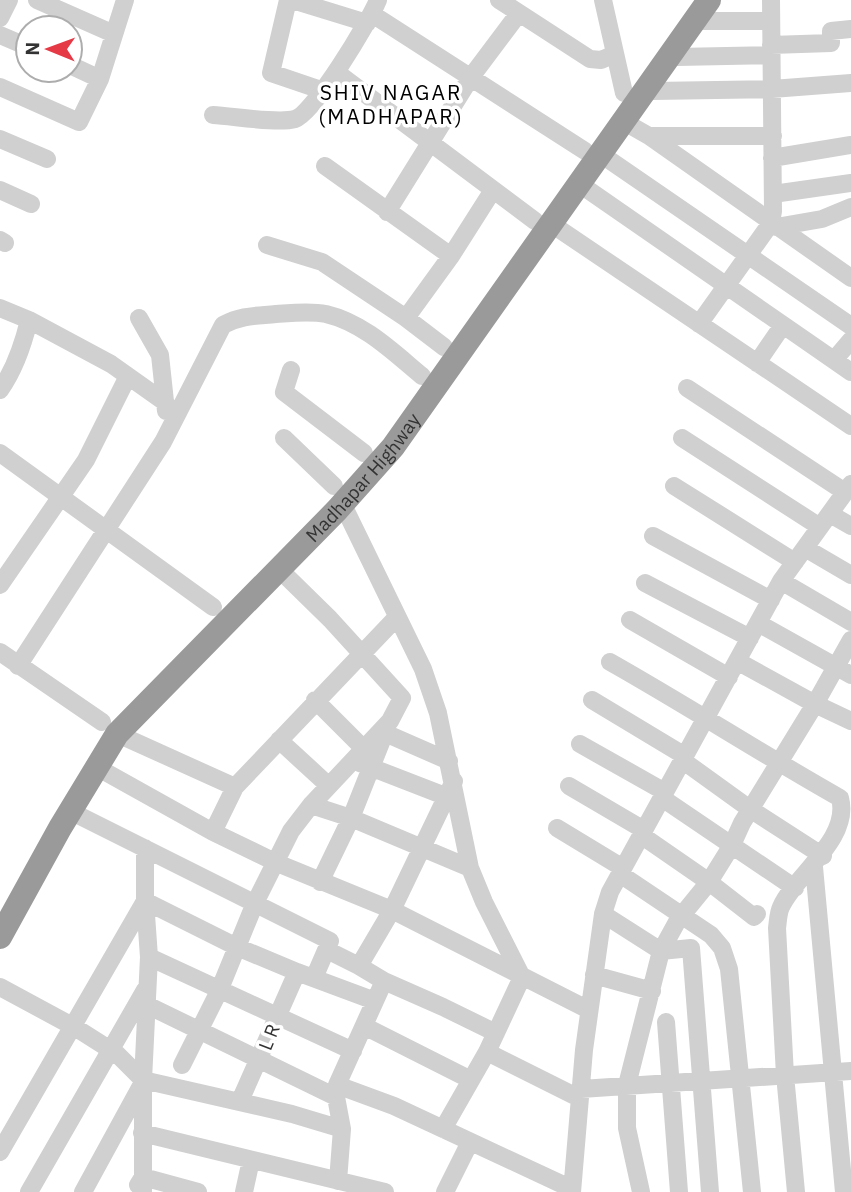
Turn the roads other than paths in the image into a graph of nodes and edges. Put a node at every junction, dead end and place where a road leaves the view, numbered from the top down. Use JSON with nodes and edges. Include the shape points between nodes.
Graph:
{"nodes":[{"id":1,"x":9,"y":0,"type":"edge"},
{"id":2,"x":37,"y":0,"type":"edge"},
{"id":3,"x":125,"y":0,"type":"edge"},
{"id":4,"x":290,"y":0,"type":"edge"},
{"id":5,"x":499,"y":0,"type":"edge"},
{"id":6,"x":603,"y":0,"type":"edge"},
{"id":7,"x":771,"y":0,"type":"edge"},
{"id":8,"x":703,"y":7,"type":"edge"},
{"id":9,"x":373,"y":12,"type":"edge"},
{"id":10,"x":519,"y":13,"type":"junction"},
{"id":11,"x":0,"y":18,"type":"edge"},
{"id":12,"x":771,"y":21,"type":"junction"},
{"id":13,"x":851,"y":29,"type":"edge"},
{"id":14,"x":114,"y":34,"type":"junction"},
{"id":15,"x":771,"y":50,"type":"junction"},
{"id":16,"x":615,"y":54,"type":"junction"},
{"id":17,"x":677,"y":57,"type":"dead end"},
{"id":18,"x":84,"y":72,"type":"edge"},
{"id":19,"x":335,"y":72,"type":"junction"},
{"id":20,"x":471,"y":78,"type":"junction"},
{"id":21,"x":100,"y":79,"type":"junction"},
{"id":22,"x":851,"y":83,"type":"edge"},
{"id":23,"x":0,"y":87,"type":"edge"},
{"id":24,"x":772,"y":89,"type":"junction"},
{"id":25,"x":321,"y":90,"type":"junction"},
{"id":26,"x":653,"y":91,"type":"dead end"},
{"id":27,"x":624,"y":93,"type":"dead end"},
{"id":28,"x":214,"y":115,"type":"dead end"},
{"id":29,"x":628,"y":124,"type":"dead end"},
{"id":30,"x":649,"y":136,"type":"junction"},
{"id":31,"x":773,"y":136,"type":"junction"},
{"id":32,"x":0,"y":139,"type":"edge"},
{"id":33,"x":432,"y":143,"type":"junction"},
{"id":34,"x":851,"y":145,"type":"edge"},
{"id":35,"x":585,"y":151,"type":"dead end"},
{"id":36,"x":605,"y":157,"type":"dead end"},
{"id":37,"x":772,"y":158,"type":"junction"},
{"id":38,"x":47,"y":159,"type":"dead end"},
{"id":39,"x":325,"y":166,"type":"dead end"},
{"id":40,"x":851,"y":183,"type":"edge"},
{"id":41,"x":584,"y":187,"type":"dead end"},
{"id":42,"x":0,"y":190,"type":"edge"},
{"id":43,"x":493,"y":190,"type":"junction"},
{"id":44,"x":773,"y":194,"type":"junction"},
{"id":45,"x":31,"y":204,"type":"dead end"},
{"id":46,"x":851,"y":207,"type":"edge"},
{"id":47,"x":387,"y":212,"type":"junction"},
{"id":48,"x":535,"y":221,"type":"dead end"},
{"id":49,"x":774,"y":225,"type":"junction"},
{"id":50,"x":556,"y":227,"type":"dead end"},
{"id":51,"x":267,"y":245,"type":"dead end"},
{"id":52,"x":748,"y":254,"type":"junction"},
{"id":53,"x":452,"y":256,"type":"junction"},
{"id":54,"x":851,"y":278,"type":"edge"},
{"id":55,"x":726,"y":285,"type":"junction"},
{"id":56,"x":0,"y":307,"type":"edge"},
{"id":57,"x":139,"y":318,"type":"dead end"},
{"id":58,"x":406,"y":318,"type":"junction"},
{"id":59,"x":29,"y":320,"type":"junction"},
{"id":60,"x":699,"y":324,"type":"junction"},
{"id":61,"x":783,"y":325,"type":"junction"},
{"id":62,"x":851,"y":326,"type":"edge"},
{"id":63,"x":851,"y":340,"type":"edge"},
{"id":64,"x":444,"y":346,"type":"dead end"},
{"id":65,"x":834,"y":360,"type":"junction"},
{"id":66,"x":757,"y":363,"type":"junction"},
{"id":67,"x":291,"y":370,"type":"dead end"},
{"id":68,"x":851,"y":372,"type":"edge"},
{"id":69,"x":128,"y":376,"type":"junction"},
{"id":70,"x":422,"y":376,"type":"dead end"},
{"id":71,"x":687,"y":388,"type":"dead end"},
{"id":72,"x":0,"y":390,"type":"edge"},
{"id":73,"x":166,"y":403,"type":"junction"},
{"id":74,"x":851,"y":426,"type":"edge"},
{"id":75,"x":284,"y":438,"type":"dead end"},
{"id":76,"x":682,"y":438,"type":"dead end"},
{"id":77,"x":163,"y":442,"type":"junction"},
{"id":78,"x":0,"y":453,"type":"edge"},
{"id":79,"x":364,"y":453,"type":"dead end"},
{"id":80,"x":334,"y":486,"type":"dead end"},
{"id":81,"x":674,"y":486,"type":"dead end"},
{"id":82,"x":848,"y":488,"type":"edge"},
{"id":83,"x":60,"y":498,"type":"junction"},
{"id":84,"x":345,"y":509,"type":"dead end"},
{"id":85,"x":825,"y":520,"type":"junction"},
{"id":86,"x":851,"y":527,"type":"edge"},
{"id":87,"x":106,"y":530,"type":"junction"},
{"id":88,"x":653,"y":536,"type":"dead end"},
{"id":89,"x":800,"y":555,"type":"junction"},
{"id":90,"x":282,"y":572,"type":"dead end"},
{"id":91,"x":851,"y":575,"type":"edge"},
{"id":92,"x":781,"y":581,"type":"junction"},
{"id":93,"x":645,"y":583,"type":"dead end"},
{"id":94,"x":0,"y":585,"type":"edge"},
{"id":95,"x":771,"y":600,"type":"junction"},
{"id":96,"x":213,"y":607,"type":"dead end"},
{"id":97,"x":397,"y":617,"type":"junction"},
{"id":98,"x":630,"y":620,"type":"dead end"},
{"id":99,"x":851,"y":622,"type":"edge"},
{"id":100,"x":754,"y":631,"type":"junction"},
{"id":101,"x":851,"y":640,"type":"edge"},
{"id":102,"x":0,"y":652,"type":"edge"},
{"id":103,"x":360,"y":653,"type":"junction"},
{"id":104,"x":610,"y":662,"type":"dead end"},
{"id":105,"x":18,"y":666,"type":"junction"},
{"id":106,"x":733,"y":669,"type":"junction"},
{"id":107,"x":843,"y":671,"type":"edge"},
{"id":108,"x":315,"y":700,"type":"junction"},
{"id":109,"x":592,"y":700,"type":"dead end"},
{"id":110,"x":815,"y":704,"type":"junction"},
{"id":111,"x":706,"y":717,"type":"junction"},
{"id":112,"x":851,"y":720,"type":"edge"},
{"id":113,"x":102,"y":722,"type":"dead end"},
{"id":114,"x":388,"y":727,"type":"junction"},
{"id":115,"x":122,"y":736,"type":"dead end"},
{"id":116,"x":279,"y":740,"type":"junction"},
{"id":117,"x":580,"y":744,"type":"dead end"},
{"id":118,"x":684,"y":758,"type":"junction"},
{"id":119,"x":362,"y":759,"type":"junction"},
{"id":120,"x":449,"y":761,"type":"junction"},
{"id":121,"x":779,"y":764,"type":"junction"},
{"id":122,"x":100,"y":769,"type":"dead end"},
{"id":123,"x":329,"y":786,"type":"junction"},
{"id":124,"x":569,"y":786,"type":"dead end"},
{"id":125,"x":235,"y":787,"type":"junction"},
{"id":126,"x":449,"y":789,"type":"junction"},
{"id":127,"x":663,"y":795,"type":"junction"},
{"id":128,"x":311,"y":805,"type":"junction"},
{"id":129,"x":750,"y":809,"type":"junction"},
{"id":130,"x":74,"y":813,"type":"dead end"},
{"id":131,"x":351,"y":818,"type":"junction"},
{"id":132,"x":557,"y":828,"type":"dead end"},
{"id":133,"x":213,"y":832,"type":"junction"},
{"id":134,"x":642,"y":833,"type":"junction"},
{"id":135,"x":732,"y":845,"type":"junction"},
{"id":136,"x":145,"y":848,"type":"junction"},
{"id":137,"x":421,"y":848,"type":"junction"},
{"id":138,"x":819,"y":862,"type":"junction"},
{"id":139,"x":276,"y":863,"type":"junction"},
{"id":140,"x":470,"y":868,"type":"junction"},
{"id":141,"x":621,"y":871,"type":"junction"},
{"id":142,"x":320,"y":882,"type":"junction"},
{"id":143,"x":709,"y":882,"type":"junction"},
{"id":144,"x":795,"y":888,"type":"junction"},
{"id":145,"x":145,"y":901,"type":"junction"},
{"id":146,"x":255,"y":903,"type":"junction"},
{"id":147,"x":0,"y":909,"type":"edge"},
{"id":148,"x":391,"y":910,"type":"junction"},
{"id":149,"x":603,"y":914,"type":"junction"},
{"id":150,"x":757,"y":914,"type":"dead end"},
{"id":151,"x":681,"y":916,"type":"junction"},
{"id":152,"x":0,"y":937,"type":"edge"},
{"id":153,"x":237,"y":947,"type":"junction"},
{"id":154,"x":327,"y":950,"type":"junction"},
{"id":155,"x":662,"y":951,"type":"junction"},
{"id":156,"x":149,"y":957,"type":"junction"},
{"id":157,"x":359,"y":966,"type":"junction"},
{"id":158,"x":306,"y":975,"type":"junction"},
{"id":159,"x":594,"y":975,"type":"junction"},
{"id":160,"x":522,"y":977,"type":"junction"},
{"id":161,"x":384,"y":981,"type":"junction"},
{"id":162,"x":148,"y":984,"type":"junction"},
{"id":163,"x":0,"y":987,"type":"edge"},
{"id":164,"x":219,"y":991,"type":"junction"},
{"id":165,"x":652,"y":991,"type":"junction"},
{"id":166,"x":375,"y":1001,"type":"junction"},
{"id":167,"x":147,"y":1005,"type":"junction"},
{"id":168,"x":589,"y":1010,"type":"junction"},
{"id":169,"x":277,"y":1016,"type":"junction"},
{"id":170,"x":666,"y":1022,"type":"dead end"},
{"id":171,"x":71,"y":1026,"type":"junction"},
{"id":172,"x":364,"y":1026,"type":"junction"},
{"id":173,"x":200,"y":1031,"type":"junction"},
{"id":174,"x":496,"y":1033,"type":"junction"},
{"id":175,"x":112,"y":1051,"type":"junction"},
{"id":176,"x":352,"y":1051,"type":"junction"},
{"id":177,"x":487,"y":1052,"type":"junction"},
{"id":178,"x":260,"y":1060,"type":"junction"},
{"id":179,"x":183,"y":1065,"type":"dead end"},
{"id":180,"x":843,"y":1071,"type":"edge"},
{"id":181,"x":785,"y":1075,"type":"junction"},
{"id":182,"x":740,"y":1078,"type":"junction"},
{"id":183,"x":143,"y":1080,"type":"junction"},
{"id":184,"x":471,"y":1080,"type":"junction"},
{"id":185,"x":700,"y":1081,"type":"junction"},
{"id":186,"x":670,"y":1083,"type":"junction"},
{"id":187,"x":627,"y":1085,"type":"junction"},
{"id":188,"x":337,"y":1091,"type":"junction"},
{"id":189,"x":580,"y":1094,"type":"junction"},
{"id":190,"x":240,"y":1101,"type":"junction"},
{"id":191,"x":342,"y":1129,"type":"junction"},
{"id":192,"x":443,"y":1129,"type":"junction"},
{"id":193,"x":142,"y":1133,"type":"junction"},
{"id":194,"x":470,"y":1142,"type":"junction"},
{"id":195,"x":0,"y":1152,"type":"edge"},
{"id":196,"x":251,"y":1160,"type":"junction"},
{"id":197,"x":328,"y":1184,"type":"edge"},
{"id":198,"x":846,"y":1185,"type":"edge"},
{"id":199,"x":140,"y":1187,"type":"edge"},
{"id":200,"x":572,"y":1191,"type":"edge"},
{"id":201,"x":29,"y":1192,"type":"edge"},
{"id":202,"x":83,"y":1192,"type":"edge"},
{"id":203,"x":198,"y":1192,"type":"edge"},
{"id":204,"x":244,"y":1192,"type":"edge"},
{"id":205,"x":385,"y":1192,"type":"edge"},
{"id":206,"x":445,"y":1192,"type":"edge"},
{"id":207,"x":641,"y":1192,"type":"edge"},
{"id":208,"x":679,"y":1192,"type":"edge"},
{"id":209,"x":710,"y":1192,"type":"edge"},
{"id":210,"x":752,"y":1192,"type":"edge"},
{"id":211,"x":796,"y":1192,"type":"edge"}],
"edges":[{"from":1,"to":11,"type":"street"},
{"from":2,"to":14,"type":"street"},
{"from":3,"to":14,"type":"street"},
{"from":4,"to":9,"type":"street"},
{"from":4,"to":25,"type":"street","via":[[271,73]]},
{"from":5,"to":10,"type":"street"},
{"from":6,"to":16,"type":"street"},
{"from":7,"to":12,"type":"street"},
{"from":8,"to":12,"type":"street"},
{"from":8,"to":147,"type":"highway","name":"Madhapar Highway","via":[[385,439],[107,725]]},
{"from":8,"to":152,"type":"highway","name":"Madhapar Highway","via":[[393,447],[117,734]]},
{"from":9,"to":19,"type":"street"},
{"from":9,"to":20,"type":"street"},
{"from":10,"to":16,"type":"street","via":[[590,59]]},
{"from":10,"to":20,"type":"street"},
{"from":12,"to":15,"type":"street"},
{"from":13,"to":15,"type":"street","via":[[831,31],[831,43]]},
{"from":14,"to":21,"type":"street"},
{"from":15,"to":17,"type":"street"},
{"from":15,"to":24,"type":"street"},
{"from":16,"to":27,"type":"street"},
{"from":18,"to":21,"type":"street"},
{"from":19,"to":25,"type":"street"},
{"from":19,"to":33,"type":"street"},
{"from":20,"to":33,"type":"street"},
{"from":20,"to":35,"type":"street"},
{"from":21,"to":23,"type":"street","via":[[79,122]]},
{"from":22,"to":24,"type":"street"},
{"from":24,"to":26,"type":"street"},
{"from":24,"to":31,"type":"street"},
{"from":25,"to":28,"type":"street","via":[[296,119]]},
{"from":29,"to":30,"type":"street"},
{"from":30,"to":31,"type":"street"},
{"from":30,"to":49,"type":"street"},
{"from":31,"to":37,"type":"street"},
{"from":32,"to":38,"type":"street"},
{"from":33,"to":43,"type":"street"},
{"from":33,"to":47,"type":"street"},
{"from":34,"to":37,"type":"street"},
{"from":36,"to":52,"type":"street"},
{"from":37,"to":44,"type":"street"},
{"from":39,"to":47,"type":"street"},
{"from":40,"to":44,"type":"street"},
{"from":41,"to":55,"type":"street"},
{"from":42,"to":45,"type":"street"},
{"from":43,"to":48,"type":"street"},
{"from":43,"to":53,"type":"street"},
{"from":44,"to":49,"type":"street"},
{"from":46,"to":49,"type":"street","via":[[822,219]]},
{"from":47,"to":53,"type":"street"},
{"from":49,"to":52,"type":"street"},
{"from":49,"to":54,"type":"street"},
{"from":50,"to":60,"type":"street"},
{"from":51,"to":58,"type":"street","via":[[322,262]]},
{"from":52,"to":55,"type":"street"},
{"from":52,"to":62,"type":"street"},
{"from":53,"to":58,"type":"street"},
{"from":55,"to":60,"type":"street"},
{"from":55,"to":61,"type":"street"},
{"from":56,"to":59,"type":"street"},
{"from":57,"to":73,"type":"street","via":[[160,355]]},
{"from":58,"to":64,"type":"street"},
{"from":59,"to":69,"type":"street"},
{"from":59,"to":72,"type":"street","via":[[22,348]]},
{"from":60,"to":66,"type":"street"},
{"from":61,"to":65,"type":"street"},
{"from":61,"to":66,"type":"street"},
{"from":63,"to":65,"type":"street"},
{"from":65,"to":68,"type":"street"},
{"from":66,"to":74,"type":"street"},
{"from":67,"to":79,"type":"street","via":[[284,392]]},
{"from":69,"to":73,"type":"street"},
{"from":69,"to":83,"type":"street","via":[[86,460]]},
{"from":70,"to":77,"type":"street","via":[[352,323],[324,314],[238,317],[223,325]]},
{"from":71,"to":82,"type":"street"},
{"from":73,"to":77,"type":"street"},
{"from":75,"to":80,"type":"street"},
{"from":76,"to":85,"type":"street"},
{"from":77,"to":87,"type":"street"},
{"from":78,"to":83,"type":"street"},
{"from":81,"to":89,"type":"street"},
{"from":82,"to":85,"type":"street"},
{"from":83,"to":87,"type":"street"},
{"from":83,"to":94,"type":"street"},
{"from":84,"to":97,"type":"street"},
{"from":85,"to":86,"type":"street"},
{"from":85,"to":89,"type":"street"},
{"from":87,"to":96,"type":"street"},
{"from":87,"to":105,"type":"street"},
{"from":88,"to":95,"type":"street"},
{"from":89,"to":91,"type":"street"},
{"from":89,"to":92,"type":"street"},
{"from":90,"to":103,"type":"street"},
{"from":92,"to":95,"type":"street"},
{"from":92,"to":99,"type":"street"},
{"from":93,"to":100,"type":"street"},
{"from":95,"to":100,"type":"street"},
{"from":97,"to":103,"type":"street"},
{"from":97,"to":120,"type":"street","via":[[423,669]]},
{"from":98,"to":106,"type":"street"},
{"from":100,"to":106,"type":"street"},
{"from":100,"to":107,"type":"street"},
{"from":101,"to":107,"type":"street"},
{"from":102,"to":105,"type":"street"},
{"from":103,"to":108,"type":"street"},
{"from":103,"to":114,"type":"street","via":[[402,698]]},
{"from":104,"to":111,"type":"street"},
{"from":105,"to":113,"type":"street"},
{"from":106,"to":110,"type":"street"},
{"from":106,"to":111,"type":"street"},
{"from":107,"to":110,"type":"street"},
{"from":108,"to":116,"type":"street"},
{"from":108,"to":119,"type":"street"},
{"from":109,"to":118,"type":"street"},
{"from":110,"to":112,"type":"street"},
{"from":110,"to":121,"type":"street"},
{"from":111,"to":118,"type":"street"},
{"from":111,"to":121,"type":"street"},
{"from":114,"to":119,"type":"street"},
{"from":114,"to":120,"type":"street"},
{"from":115,"to":125,"type":"street"},
{"from":116,"to":123,"type":"street"},
{"from":116,"to":125,"type":"street"},
{"from":117,"to":127,"type":"street"},
{"from":118,"to":127,"type":"street"},
{"from":118,"to":129,"type":"street"},
{"from":119,"to":123,"type":"street"},
{"from":119,"to":126,"type":"street"},
{"from":119,"to":131,"type":"street"},
{"from":120,"to":126,"type":"street"},
{"from":121,"to":129,"type":"street"},
{"from":121,"to":138,"type":"street","via":[[840,798],[845,808],[844,820]]},
{"from":122,"to":133,"type":"street"},
{"from":123,"to":128,"type":"street"},
{"from":124,"to":134,"type":"street"},
{"from":125,"to":133,"type":"street"},
{"from":126,"to":137,"type":"street"},
{"from":126,"to":140,"type":"street"},
{"from":127,"to":134,"type":"street"},
{"from":127,"to":135,"type":"street"},
{"from":128,"to":131,"type":"street"},
{"from":128,"to":139,"type":"street","via":[[291,831]]},
{"from":129,"to":135,"type":"street"},
{"from":129,"to":138,"type":"street"},
{"from":130,"to":136,"type":"street"},
{"from":131,"to":137,"type":"street"},
{"from":131,"to":142,"type":"street"},
{"from":132,"to":141,"type":"street"},
{"from":133,"to":139,"type":"street"},
{"from":134,"to":141,"type":"street"},
{"from":134,"to":143,"type":"street"},
{"from":135,"to":143,"type":"street"},
{"from":135,"to":144,"type":"street"},
{"from":136,"to":145,"type":"street"},
{"from":136,"to":146,"type":"street"},
{"from":137,"to":140,"type":"street"},
{"from":137,"to":148,"type":"street"},
{"from":138,"to":144,"type":"street"},
{"from":138,"to":180,"type":"street"},
{"from":139,"to":142,"type":"street"},
{"from":139,"to":146,"type":"street"},
{"from":140,"to":160,"type":"street"},
{"from":141,"to":149,"type":"street"},
{"from":141,"to":151,"type":"street"},
{"from":142,"to":148,"type":"street"},
{"from":143,"to":150,"type":"street","via":[[754,917]]},
{"from":143,"to":151,"type":"street"},
{"from":144,"to":181,"type":"street","via":[[781,907],[777,928]]},
{"from":145,"to":153,"type":"street"},
{"from":145,"to":156,"type":"street"},
{"from":145,"to":171,"type":"street"},
{"from":146,"to":153,"type":"street"},
{"from":146,"to":154,"type":"street","via":[[330,941]]},
{"from":148,"to":157,"type":"street"},
{"from":148,"to":160,"type":"street"},
{"from":149,"to":155,"type":"street"},
{"from":149,"to":159,"type":"street"},
{"from":151,"to":155,"type":"street"},
{"from":151,"to":182,"type":"street","via":[[722,948],[729,969]]},
{"from":153,"to":158,"type":"street"},
{"from":153,"to":164,"type":"street"},
{"from":154,"to":157,"type":"street"},
{"from":154,"to":158,"type":"street","name":"L R"},
{"from":155,"to":165,"type":"street"},
{"from":155,"to":185,"type":"street","via":[[691,948]]},
{"from":156,"to":162,"type":"street"},
{"from":156,"to":164,"type":"street"},
{"from":157,"to":161,"type":"street"},
{"from":158,"to":166,"type":"street"},
{"from":158,"to":169,"type":"street","name":"L R"},
{"from":159,"to":165,"type":"street"},
{"from":159,"to":168,"type":"street"},
{"from":160,"to":168,"type":"street"},
{"from":160,"to":174,"type":"street"},
{"from":161,"to":166,"type":"street"},
{"from":161,"to":174,"type":"street"},
{"from":162,"to":167,"type":"street"},
{"from":162,"to":175,"type":"street"},
{"from":163,"to":171,"type":"street"},
{"from":164,"to":169,"type":"street"},
{"from":164,"to":173,"type":"street"},
{"from":165,"to":187,"type":"street"},
{"from":166,"to":172,"type":"street"},
{"from":167,"to":173,"type":"street"},
{"from":167,"to":183,"type":"street"},
{"from":168,"to":189,"type":"street"},
{"from":169,"to":176,"type":"street"},
{"from":169,"to":178,"type":"street","name":"L R"},
{"from":170,"to":186,"type":"street"},
{"from":171,"to":175,"type":"street"},
{"from":171,"to":195,"type":"street"},
{"from":172,"to":176,"type":"street"},
{"from":172,"to":184,"type":"street"},
{"from":173,"to":178,"type":"street"},
{"from":173,"to":179,"type":"street"},
{"from":174,"to":177,"type":"street"},
{"from":175,"to":183,"type":"street"},
{"from":175,"to":201,"type":"street"},
{"from":176,"to":188,"type":"street"},
{"from":177,"to":184,"type":"street"},
{"from":177,"to":189,"type":"street"},
{"from":178,"to":188,"type":"street"},
{"from":178,"to":190,"type":"street","name":"L R"},
{"from":180,"to":181,"type":"street"},
{"from":180,"to":198,"type":"street"},
{"from":181,"to":182,"type":"street"},
{"from":181,"to":211,"type":"street"},
{"from":182,"to":185,"type":"street"},
{"from":182,"to":210,"type":"street"},
{"from":183,"to":190,"type":"street"},
{"from":183,"to":193,"type":"street"},
{"from":183,"to":202,"type":"street"},
{"from":184,"to":192,"type":"street"},
{"from":185,"to":186,"type":"street"},
{"from":185,"to":209,"type":"street"},
{"from":186,"to":187,"type":"street"},
{"from":186,"to":208,"type":"street"},
{"from":187,"to":189,"type":"street"},
{"from":187,"to":207,"type":"street","via":[[627,1128]]},
{"from":188,"to":191,"type":"street"},
{"from":188,"to":192,"type":"street","via":[[394,1106]]},
{"from":189,"to":200,"type":"street"},
{"from":190,"to":191,"type":"street"},
{"from":191,"to":197,"type":"street"},
{"from":192,"to":194,"type":"street"},
{"from":193,"to":196,"type":"street"},
{"from":193,"to":199,"type":"street"},
{"from":194,"to":200,"type":"street"},
{"from":194,"to":206,"type":"street"},
{"from":196,"to":197,"type":"street"},
{"from":196,"to":204,"type":"street"},
{"from":197,"to":205,"type":"street"},
{"from":199,"to":203,"type":"street"}]}
